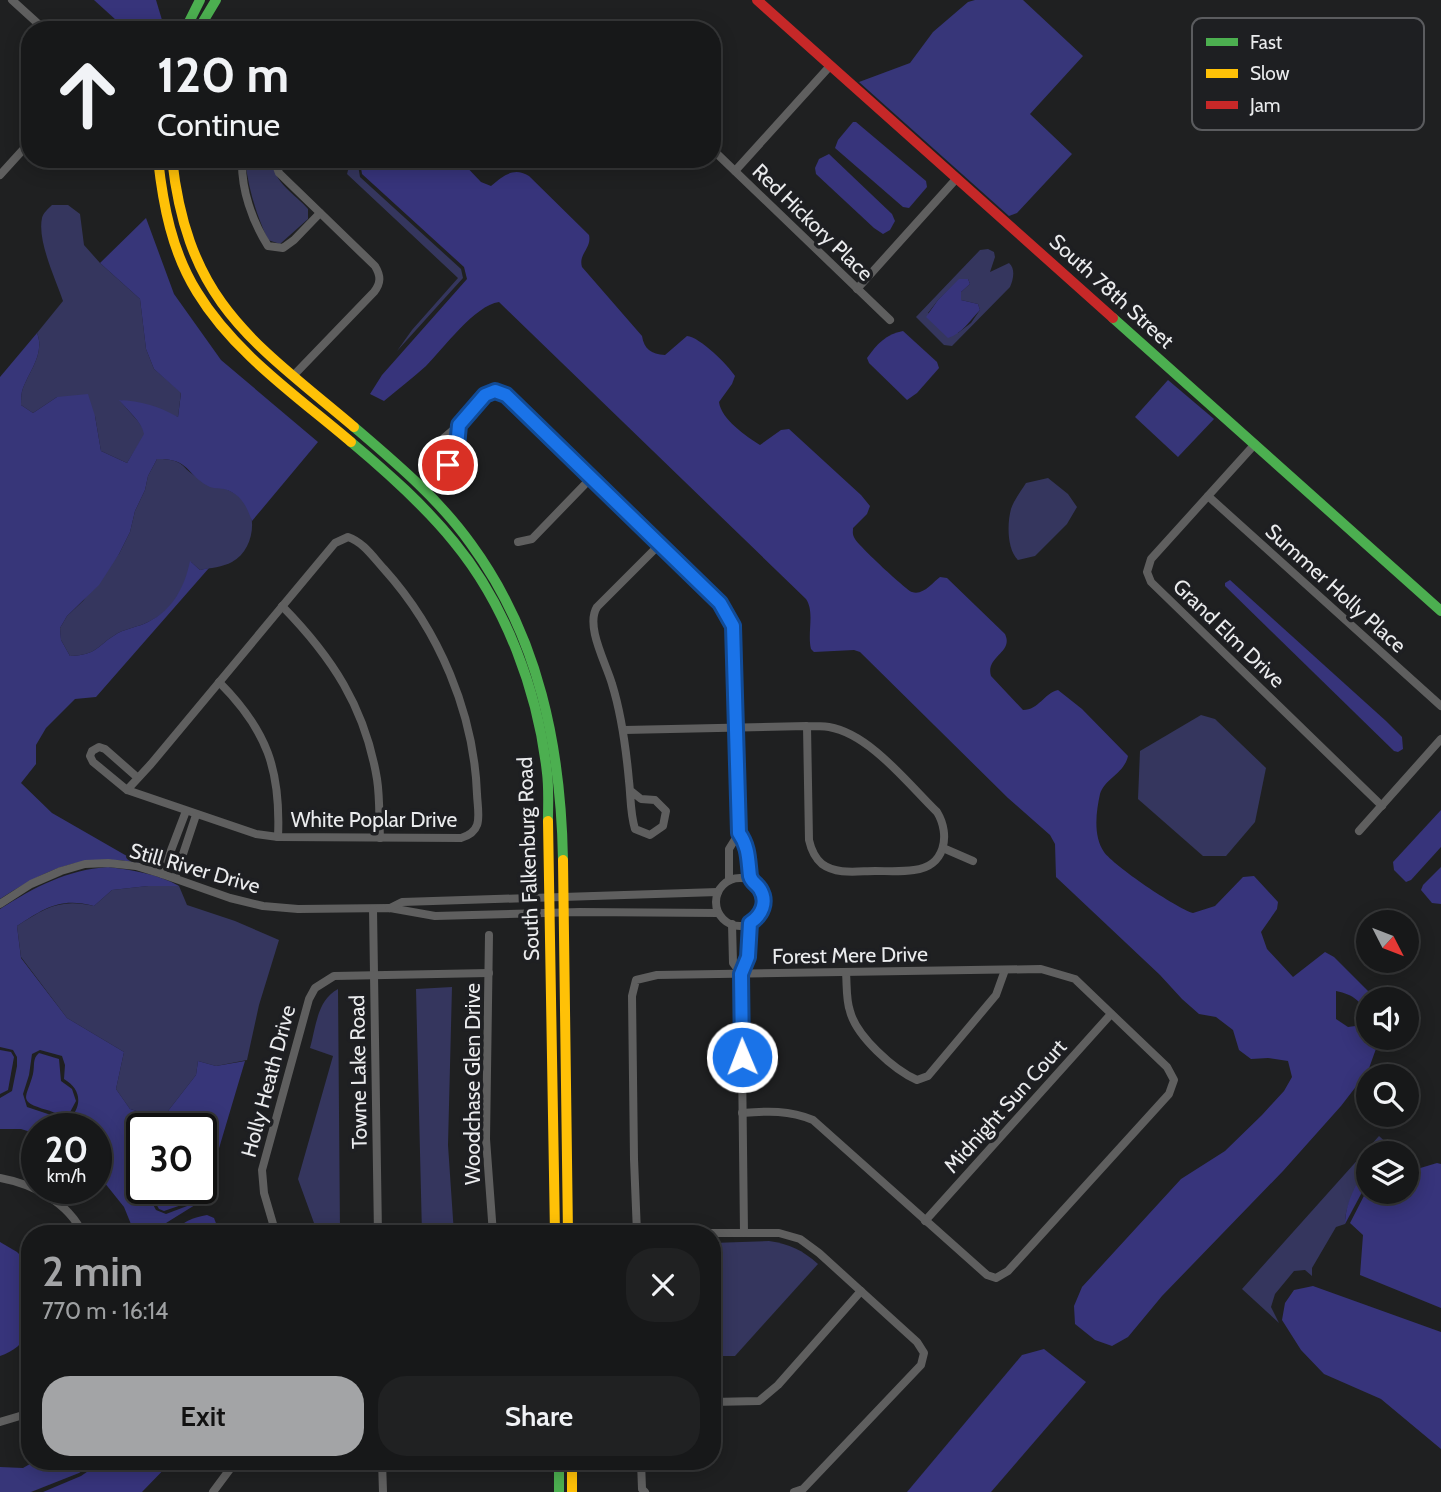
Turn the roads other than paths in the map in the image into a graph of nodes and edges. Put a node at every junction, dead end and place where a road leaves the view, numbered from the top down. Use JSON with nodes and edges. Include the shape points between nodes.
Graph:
{"nodes":[{"id":1,"x":12,"y":0,"type":"edge"},
{"id":2,"x":200,"y":0,"type":"edge"},
{"id":3,"x":216,"y":0,"type":"edge"},
{"id":4,"x":757,"y":0,"type":"edge"},
{"id":5,"x":35,"y":21,"type":"edge"},
{"id":6,"x":190,"y":21,"type":"edge"},
{"id":7,"x":203,"y":21,"type":"edge"},
{"id":8,"x":830,"y":66,"type":"junction"},
{"id":9,"x":21,"y":152,"type":"edge"},
{"id":10,"x":721,"y":158,"type":"edge"},
{"id":11,"x":159,"y":168,"type":"edge"},
{"id":12,"x":173,"y":168,"type":"edge"},
{"id":13,"x":242,"y":168,"type":"edge"},
{"id":14,"x":277,"y":168,"type":"edge"},
{"id":15,"x":735,"y":171,"type":"junction"},
{"id":16,"x":0,"y":175,"type":"edge"},
{"id":17,"x":957,"y":178,"type":"junction"},
{"id":18,"x":320,"y":212,"type":"junction"},
{"id":19,"x":857,"y":289,"type":"junction"},
{"id":20,"x":890,"y":320,"type":"dead end"},
{"id":21,"x":293,"y":376,"type":"junction"},
{"id":22,"x":285,"y":386,"type":"junction"},
{"id":23,"x":459,"y":425,"type":"junction"},
{"id":24,"x":1255,"y":443,"type":"junction"},
{"id":25,"x":592,"y":477,"type":"junction"},
{"id":26,"x":1208,"y":496,"type":"junction"},
{"id":27,"x":518,"y":542,"type":"dead end"},
{"id":28,"x":660,"y":544,"type":"junction"},
{"id":29,"x":486,"y":567,"type":"junction"},
{"id":30,"x":476,"y":575,"type":"junction"},
{"id":31,"x":282,"y":606,"type":"junction"},
{"id":32,"x":1441,"y":611,"type":"edge"},
{"id":33,"x":219,"y":682,"type":"junction"},
{"id":34,"x":1441,"y":706,"type":"edge"},
{"id":35,"x":807,"y":726,"type":"junction"},
{"id":36,"x":736,"y":728,"type":"junction"},
{"id":37,"x":624,"y":730,"type":"junction"},
{"id":38,"x":1441,"y":739,"type":"edge"},
{"id":39,"x":138,"y":778,"type":"junction"},
{"id":40,"x":127,"y":790,"type":"junction"},
{"id":41,"x":631,"y":791,"type":"junction"},
{"id":42,"x":1382,"y":806,"type":"junction"},
{"id":43,"x":186,"y":811,"type":"junction"},
{"id":44,"x":196,"y":815,"type":"junction"},
{"id":45,"x":1359,"y":831,"type":"dead end"},
{"id":46,"x":739,"y":833,"type":"junction"},
{"id":47,"x":278,"y":837,"type":"junction"},
{"id":48,"x":380,"y":838,"type":"junction"},
{"id":49,"x":172,"y":846,"type":"junction"},
{"id":50,"x":943,"y":848,"type":"junction"},
{"id":51,"x":184,"y":850,"type":"junction"},
{"id":52,"x":973,"y":861,"type":"dead end"},
{"id":53,"x":162,"y":874,"type":"junction"},
{"id":54,"x":175,"y":878,"type":"junction"},
{"id":55,"x":729,"y":880,"type":"junction"},
{"id":56,"x":751,"y":881,"type":"junction"},
{"id":57,"x":718,"y":892,"type":"junction"},
{"id":58,"x":557,"y":897,"type":"junction"},
{"id":59,"x":0,"y":904,"type":"edge"},
{"id":60,"x":390,"y":908,"type":"junction"},
{"id":61,"x":373,"y":909,"type":"junction"},
{"id":62,"x":718,"y":913,"type":"junction"},
{"id":63,"x":556,"y":914,"type":"junction"},
{"id":64,"x":750,"y":923,"type":"junction"},
{"id":65,"x":732,"y":924,"type":"junction"},
{"id":66,"x":489,"y":935,"type":"dead end"},
{"id":67,"x":1005,"y":970,"type":"junction"},
{"id":68,"x":489,"y":973,"type":"junction"},
{"id":69,"x":846,"y":973,"type":"junction"},
{"id":70,"x":741,"y":974,"type":"junction"},
{"id":71,"x":374,"y":975,"type":"junction"},
{"id":72,"x":1111,"y":1014,"type":"junction"},
{"id":73,"x":742,"y":1113,"type":"junction"},
{"id":74,"x":554,"y":1143,"type":"junction"},
{"id":75,"x":566,"y":1143,"type":"junction"},
{"id":76,"x":0,"y":1178,"type":"edge"},
{"id":77,"x":925,"y":1221,"type":"junction"},
{"id":78,"x":76,"y":1225,"type":"edge"},
{"id":79,"x":273,"y":1225,"type":"edge"},
{"id":80,"x":378,"y":1225,"type":"edge"},
{"id":81,"x":492,"y":1225,"type":"edge"},
{"id":82,"x":555,"y":1225,"type":"edge"},
{"id":83,"x":568,"y":1225,"type":"edge"},
{"id":84,"x":637,"y":1225,"type":"edge"},
{"id":85,"x":721,"y":1233,"type":"edge"},
{"id":86,"x":744,"y":1233,"type":"junction"},
{"id":87,"x":861,"y":1291,"type":"junction"},
{"id":88,"x":721,"y":1402,"type":"edge"},
{"id":89,"x":21,"y":1416,"type":"edge"},
{"id":90,"x":0,"y":1422,"type":"edge"},
{"id":91,"x":229,"y":1470,"type":"edge"},
{"id":92,"x":382,"y":1470,"type":"edge"},
{"id":93,"x":559,"y":1470,"type":"edge"},
{"id":94,"x":572,"y":1470,"type":"edge"},
{"id":95,"x":641,"y":1470,"type":"edge"},
{"id":96,"x":213,"y":1492,"type":"edge"},
{"id":97,"x":383,"y":1492,"type":"edge"},
{"id":98,"x":559,"y":1492,"type":"edge"},
{"id":99,"x":572,"y":1492,"type":"edge"},
{"id":100,"x":645,"y":1492,"type":"edge"},
{"id":101,"x":794,"y":1492,"type":"edge"}],
"edges":[{"from":1,"to":5,"type":"street"},
{"from":2,"to":6,"type":"street"},
{"from":3,"to":7,"type":"street"},
{"from":4,"to":8,"type":"street","name":"South 78th Street"},
{"from":8,"to":15,"type":"street"},
{"from":8,"to":17,"type":"street","name":"South 78th Street"},
{"from":9,"to":16,"type":"street"},
{"from":10,"to":15,"type":"street","name":"Red Hickory Place"},
{"from":11,"to":22,"type":"street","name":"South Falkenburg Road","via":[[169,227],[196,290],[241,350]]},
{"from":12,"to":21,"type":"street","name":"South Falkenburg Road","via":[[182,222],[207,283],[251,341]]},
{"from":13,"to":18,"type":"street","via":[[251,211],[268,246],[283,248]]},
{"from":14,"to":18,"type":"street"},
{"from":15,"to":19,"type":"street","name":"Red Hickory Place"},
{"from":17,"to":19,"type":"street"},
{"from":17,"to":24,"type":"street","name":"South 78th Street"},
{"from":18,"to":21,"type":"street","via":[[375,265],[379,285]]},
{"from":19,"to":20,"type":"street","name":"Red Hickory Place"},
{"from":21,"to":22,"type":"street"},
{"from":21,"to":29,"type":"street","name":"South Falkenburg Road","via":[[413,479]]},
{"from":22,"to":30,"type":"street","name":"South Falkenburg Road","via":[[404,488]]},
{"from":23,"to":23,"type":"street","via":[[433,447],[438,464],[448,465],[456,458]]},
{"from":23,"to":25,"type":"street","via":[[485,395],[495,391],[506,395]]},
{"from":24,"to":26,"type":"street","name":"Grand Elm Drive"},
{"from":24,"to":32,"type":"street","name":"South 78th Street"},
{"from":25,"to":27,"type":"street","via":[[532,539]]},
{"from":25,"to":28,"type":"street"},
{"from":26,"to":34,"type":"street","name":"Summer Holly Place"},
{"from":26,"to":42,"type":"street","name":"Grand Elm Drive","via":[[1151,559],[1147,572],[1151,582]]},
{"from":28,"to":36,"type":"street","via":[[720,603],[733,626]]},
{"from":28,"to":37,"type":"street","via":[[592,615]]},
{"from":29,"to":30,"type":"street"},
{"from":29,"to":58,"type":"street","name":"South Falkenburg Road","via":[[533,656],[553,727],[562,814]]},
{"from":30,"to":58,"type":"street","name":"South Falkenburg Road","via":[[520,661],[540,728]]},
{"from":31,"to":33,"type":"street","name":"White Poplar Drive"},
{"from":31,"to":48,"type":"street","via":[[314,639],[344,682],[365,728],[377,780]]},
{"from":31,"to":48,"type":"street","name":"White Poplar Drive","via":[[335,542],[348,537],[394,580],[446,665],[469,736],[478,825],[472,835],[460,838]]},
{"from":33,"to":39,"type":"street","name":"White Poplar Drive"},
{"from":33,"to":47,"type":"street","via":[[251,719],[266,748],[277,786]]},
{"from":35,"to":36,"type":"street"},
{"from":35,"to":50,"type":"street","via":[[829,727],[867,745],[937,812],[945,832]]},
{"from":35,"to":50,"type":"street","via":[[810,840],[821,863],[840,871],[914,870],[931,863]]},
{"from":36,"to":37,"type":"street"},
{"from":36,"to":46,"type":"street"},
{"from":37,"to":41,"type":"street"},
{"from":38,"to":42,"type":"street"},
{"from":39,"to":40,"type":"street","name":"White Poplar Drive"},
{"from":39,"to":40,"type":"street","name":"White Poplar Drive","via":[[105,749],[92,751],[93,761]]},
{"from":40,"to":43,"type":"street","name":"White Poplar Drive"},
{"from":41,"to":41,"type":"street","via":[[641,799],[655,800],[666,811],[663,826],[650,835],[635,830]]},
{"from":42,"to":45,"type":"street"},
{"from":43,"to":44,"type":"street","name":"White Poplar Drive"},
{"from":43,"to":49,"type":"street"},
{"from":44,"to":47,"type":"street","name":"White Poplar Drive"},
{"from":44,"to":51,"type":"street"},
{"from":46,"to":55,"type":"street","via":[[729,849]]},
{"from":46,"to":56,"type":"street","via":[[747,845]]},
{"from":47,"to":48,"type":"street","name":"White Poplar Drive"},
{"from":49,"to":51,"type":"street"},
{"from":49,"to":53,"type":"street"},
{"from":50,"to":52,"type":"street"},
{"from":51,"to":54,"type":"street"},
{"from":53,"to":54,"type":"street","name":"Still River Drive"},
{"from":53,"to":59,"type":"street","name":"Still River Drive","via":[[117,864],[85,864],[31,884]]},
{"from":54,"to":61,"type":"street","name":"Still River Drive","via":[[263,906]]},
{"from":55,"to":56,"type":"street"},
{"from":55,"to":57,"type":"street"},
{"from":56,"to":64,"type":"street","via":[[763,898],[761,913]]},
{"from":57,"to":58,"type":"street","name":"Still River Drive"},
{"from":57,"to":62,"type":"street"},
{"from":58,"to":60,"type":"street","name":"Still River Drive","via":[[402,902]]},
{"from":58,"to":63,"type":"street","name":"South Falkenburg Road"},
{"from":60,"to":61,"type":"street","name":"Still River Drive"},
{"from":60,"to":63,"type":"street","name":"Still River Drive","via":[[435,916]]},
{"from":61,"to":71,"type":"street","name":"Towne Lake Road"},
{"from":62,"to":63,"type":"street","name":"Still River Drive"},
{"from":62,"to":65,"type":"street"},
{"from":63,"to":74,"type":"street","name":"South Falkenburg Road"},
{"from":63,"to":75,"type":"street","name":"South Falkenburg Road"},
{"from":64,"to":65,"type":"street"},
{"from":64,"to":70,"type":"street","via":[[748,957]]},
{"from":65,"to":70,"type":"street","via":[[733,963]]},
{"from":66,"to":68,"type":"street","name":"Woodchase Glen Drive"},
{"from":67,"to":69,"type":"street","name":"Forest Mere Drive"},
{"from":67,"to":69,"type":"street","via":[[996,995],[980,1017],[928,1076],[917,1080],[904,1075],[861,1035],[849,1012]]},
{"from":67,"to":72,"type":"street","name":"Forest Mere Drive","via":[[1062,973],[1075,979]]},
{"from":68,"to":71,"type":"street","name":"Holly Heath Drive"},
{"from":68,"to":81,"type":"street","name":"Woodchase Glen Drive","via":[[486,1139]]},
{"from":69,"to":70,"type":"street","name":"Forest Mere Drive"},
{"from":70,"to":73,"type":"street"},
{"from":70,"to":84,"type":"street","name":"Forest Mere Drive","via":[[657,975],[636,980],[632,996]]},
{"from":71,"to":79,"type":"street","name":"Holly Heath Drive","via":[[334,976],[315,988],[309,999],[262,1170]]},
{"from":71,"to":80,"type":"street","name":"Towne Lake Road"},
{"from":72,"to":77,"type":"street","name":"Midnight Sun Court"},
{"from":72,"to":77,"type":"street","name":"Forest Mere Drive","via":[[1167,1067],[1174,1080],[1169,1094],[1008,1271],[996,1278]]},
{"from":73,"to":77,"type":"street","name":"Forest Mere Drive","via":[[777,1111],[813,1120]]},
{"from":73,"to":86,"type":"street"},
{"from":74,"to":75,"type":"street"},
{"from":74,"to":82,"type":"street","name":"South Falkenburg Road"},
{"from":75,"to":83,"type":"street","name":"South Falkenburg Road"},
{"from":76,"to":78,"type":"street","via":[[29,1185],[48,1196]]},
{"from":85,"to":86,"type":"street","name":"Forest Mere Drive"},
{"from":86,"to":87,"type":"street","name":"Forest Mere Drive","via":[[779,1233],[800,1240]]},
{"from":87,"to":88,"type":"street","via":[[759,1401]]},
{"from":87,"to":101,"type":"street","name":"Forest Mere Drive","via":[[917,1342],[924,1353],[921,1365],[803,1489]]},
{"from":89,"to":90,"type":"street"},
{"from":91,"to":96,"type":"street"},
{"from":92,"to":97,"type":"street"},
{"from":93,"to":98,"type":"street"},
{"from":94,"to":99,"type":"street"},
{"from":95,"to":100,"type":"street"}]}
